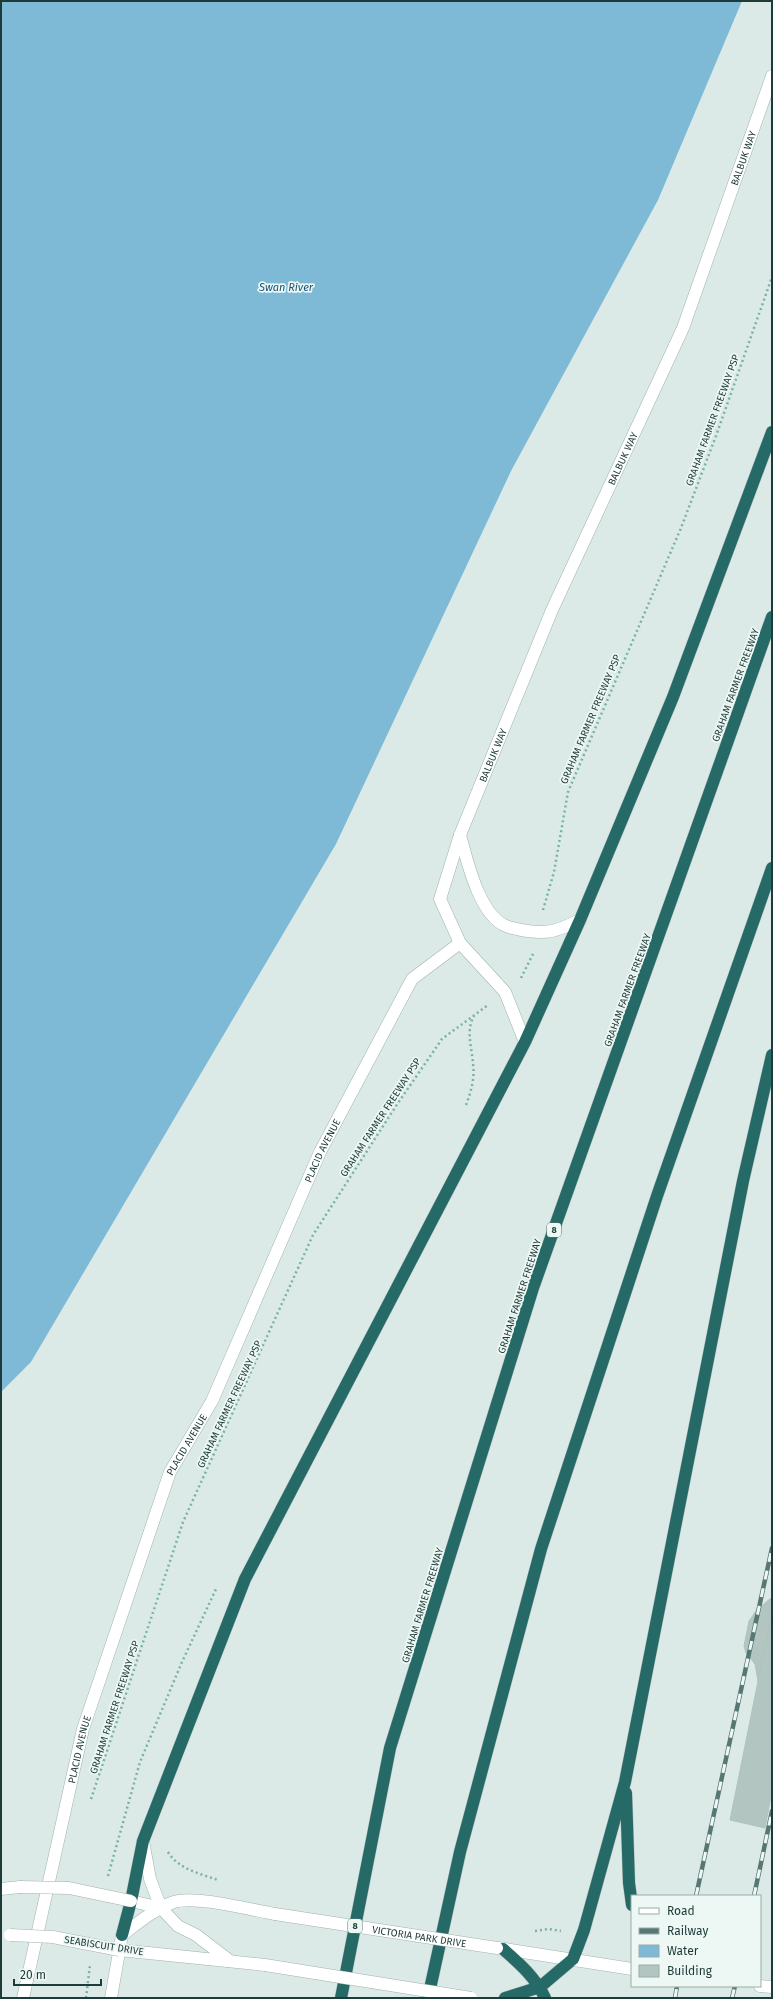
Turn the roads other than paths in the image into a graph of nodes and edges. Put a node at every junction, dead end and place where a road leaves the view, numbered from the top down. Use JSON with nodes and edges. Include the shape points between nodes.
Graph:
{"nodes":[{"id":1,"x":772,"y":76,"type":"edge"},
{"id":2,"x":772,"y":432,"type":"edge"},
{"id":3,"x":772,"y":616,"type":"edge"},
{"id":4,"x":460,"y":835,"type":"junction"},
{"id":5,"x":772,"y":868,"type":"edge"},
{"id":6,"x":580,"y":920,"type":"junction"},
{"id":7,"x":460,"y":942,"type":"junction"},
{"id":8,"x":525,"y":1042,"type":"junction"},
{"id":9,"x":772,"y":1055,"type":"edge"},
{"id":10,"x":625,"y":1782,"type":"junction"},
{"id":11,"x":142,"y":1841,"type":"junction"},
{"id":12,"x":1,"y":1889,"type":"edge"},
{"id":13,"x":631,"y":1898,"type":"edge"},
{"id":14,"x":132,"y":1901,"type":"junction"},
{"id":15,"x":161,"y":1908,"type":"junction"},
{"id":16,"x":6,"y":1935,"type":"edge"},
{"id":17,"x":122,"y":1935,"type":"junction"},
{"id":18,"x":503,"y":1949,"type":"junction"},
{"id":19,"x":119,"y":1950,"type":"junction"},
{"id":20,"x":573,"y":1960,"type":"junction"},
{"id":21,"x":230,"y":1961,"type":"junction"},
{"id":22,"x":631,"y":1969,"type":"edge"},
{"id":23,"x":761,"y":1986,"type":"edge"},
{"id":24,"x":772,"y":1987,"type":"edge"},
{"id":25,"x":542,"y":1993,"type":"edge"},
{"id":26,"x":22,"y":1998,"type":"edge"},
{"id":27,"x":111,"y":1998,"type":"edge"},
{"id":28,"x":341,"y":1998,"type":"edge"},
{"id":29,"x":428,"y":1998,"type":"edge"},
{"id":30,"x":471,"y":1998,"type":"edge"},
{"id":31,"x":505,"y":1998,"type":"edge"}],
"edges":[{"from":1,"to":4,"type":"street","name":"BALBUK WAY","via":[[683,328],[552,610]]},
{"from":2,"to":6,"type":"highway","via":[[673,697]]},
{"from":3,"to":28,"type":"highway","name":"GRAHAM FARMER FREEWAY","number":"8","via":[[536,1281],[390,1748]]},
{"from":4,"to":6,"type":"street","via":[[474,885],[489,913],[505,926],[539,933],[558,930]]},
{"from":4,"to":7,"type":"street","name":"BALBUK WAY","via":[[440,898]]},
{"from":5,"to":29,"type":"highway","via":[[657,1196],[541,1549],[460,1852]]},
{"from":6,"to":8,"type":"highway"},
{"from":7,"to":8,"type":"street","name":"BALBUK WAY","via":[[505,992]]},
{"from":7,"to":26,"type":"street","name":"PLACID AVENUE","via":[[412,979],[320,1152],[212,1401],[170,1472],[83,1729]]},
{"from":8,"to":11,"type":"highway","via":[[245,1580]]},
{"from":9,"to":10,"type":"highway","via":[[743,1181]]},
{"from":10,"to":13,"type":"highway"},
{"from":10,"to":20,"type":"highway","via":[[584,1930]]},
{"from":11,"to":14,"type":"highway"},
{"from":11,"to":15,"type":"street","via":[[150,1879]]},
{"from":12,"to":14,"type":"street","bridge":true,"via":[[69,1888]]},
{"from":14,"to":15,"type":"street"},
{"from":14,"to":17,"type":"highway"},
{"from":15,"to":17,"type":"street","name":"VICTORIA PARK DRIVE"},
{"from":15,"to":18,"type":"street","name":"VICTORIA PARK DRIVE","bridge":true,"via":[[176,1902],[206,1901]]},
{"from":15,"to":21,"type":"street","via":[[178,1926]]},
{"from":16,"to":19,"type":"street","name":"SEABISCUIT DRIVE","bridge":true,"via":[[52,1937]]},
{"from":17,"to":19,"type":"street"},
{"from":18,"to":20,"type":"street","name":"VICTORIA PARK DRIVE"},
{"from":18,"to":25,"type":"highway","via":[[522,1967]]},
{"from":19,"to":21,"type":"street","name":"SEABISCUIT DRIVE"},
{"from":19,"to":27,"type":"street"},
{"from":20,"to":22,"type":"street","name":"VICTORIA PARK DRIVE"},
{"from":20,"to":25,"type":"highway"},
{"from":21,"to":30,"type":"street","bridge":true},
{"from":23,"to":24,"type":"street"},
{"from":25,"to":31,"type":"highway"}]}
